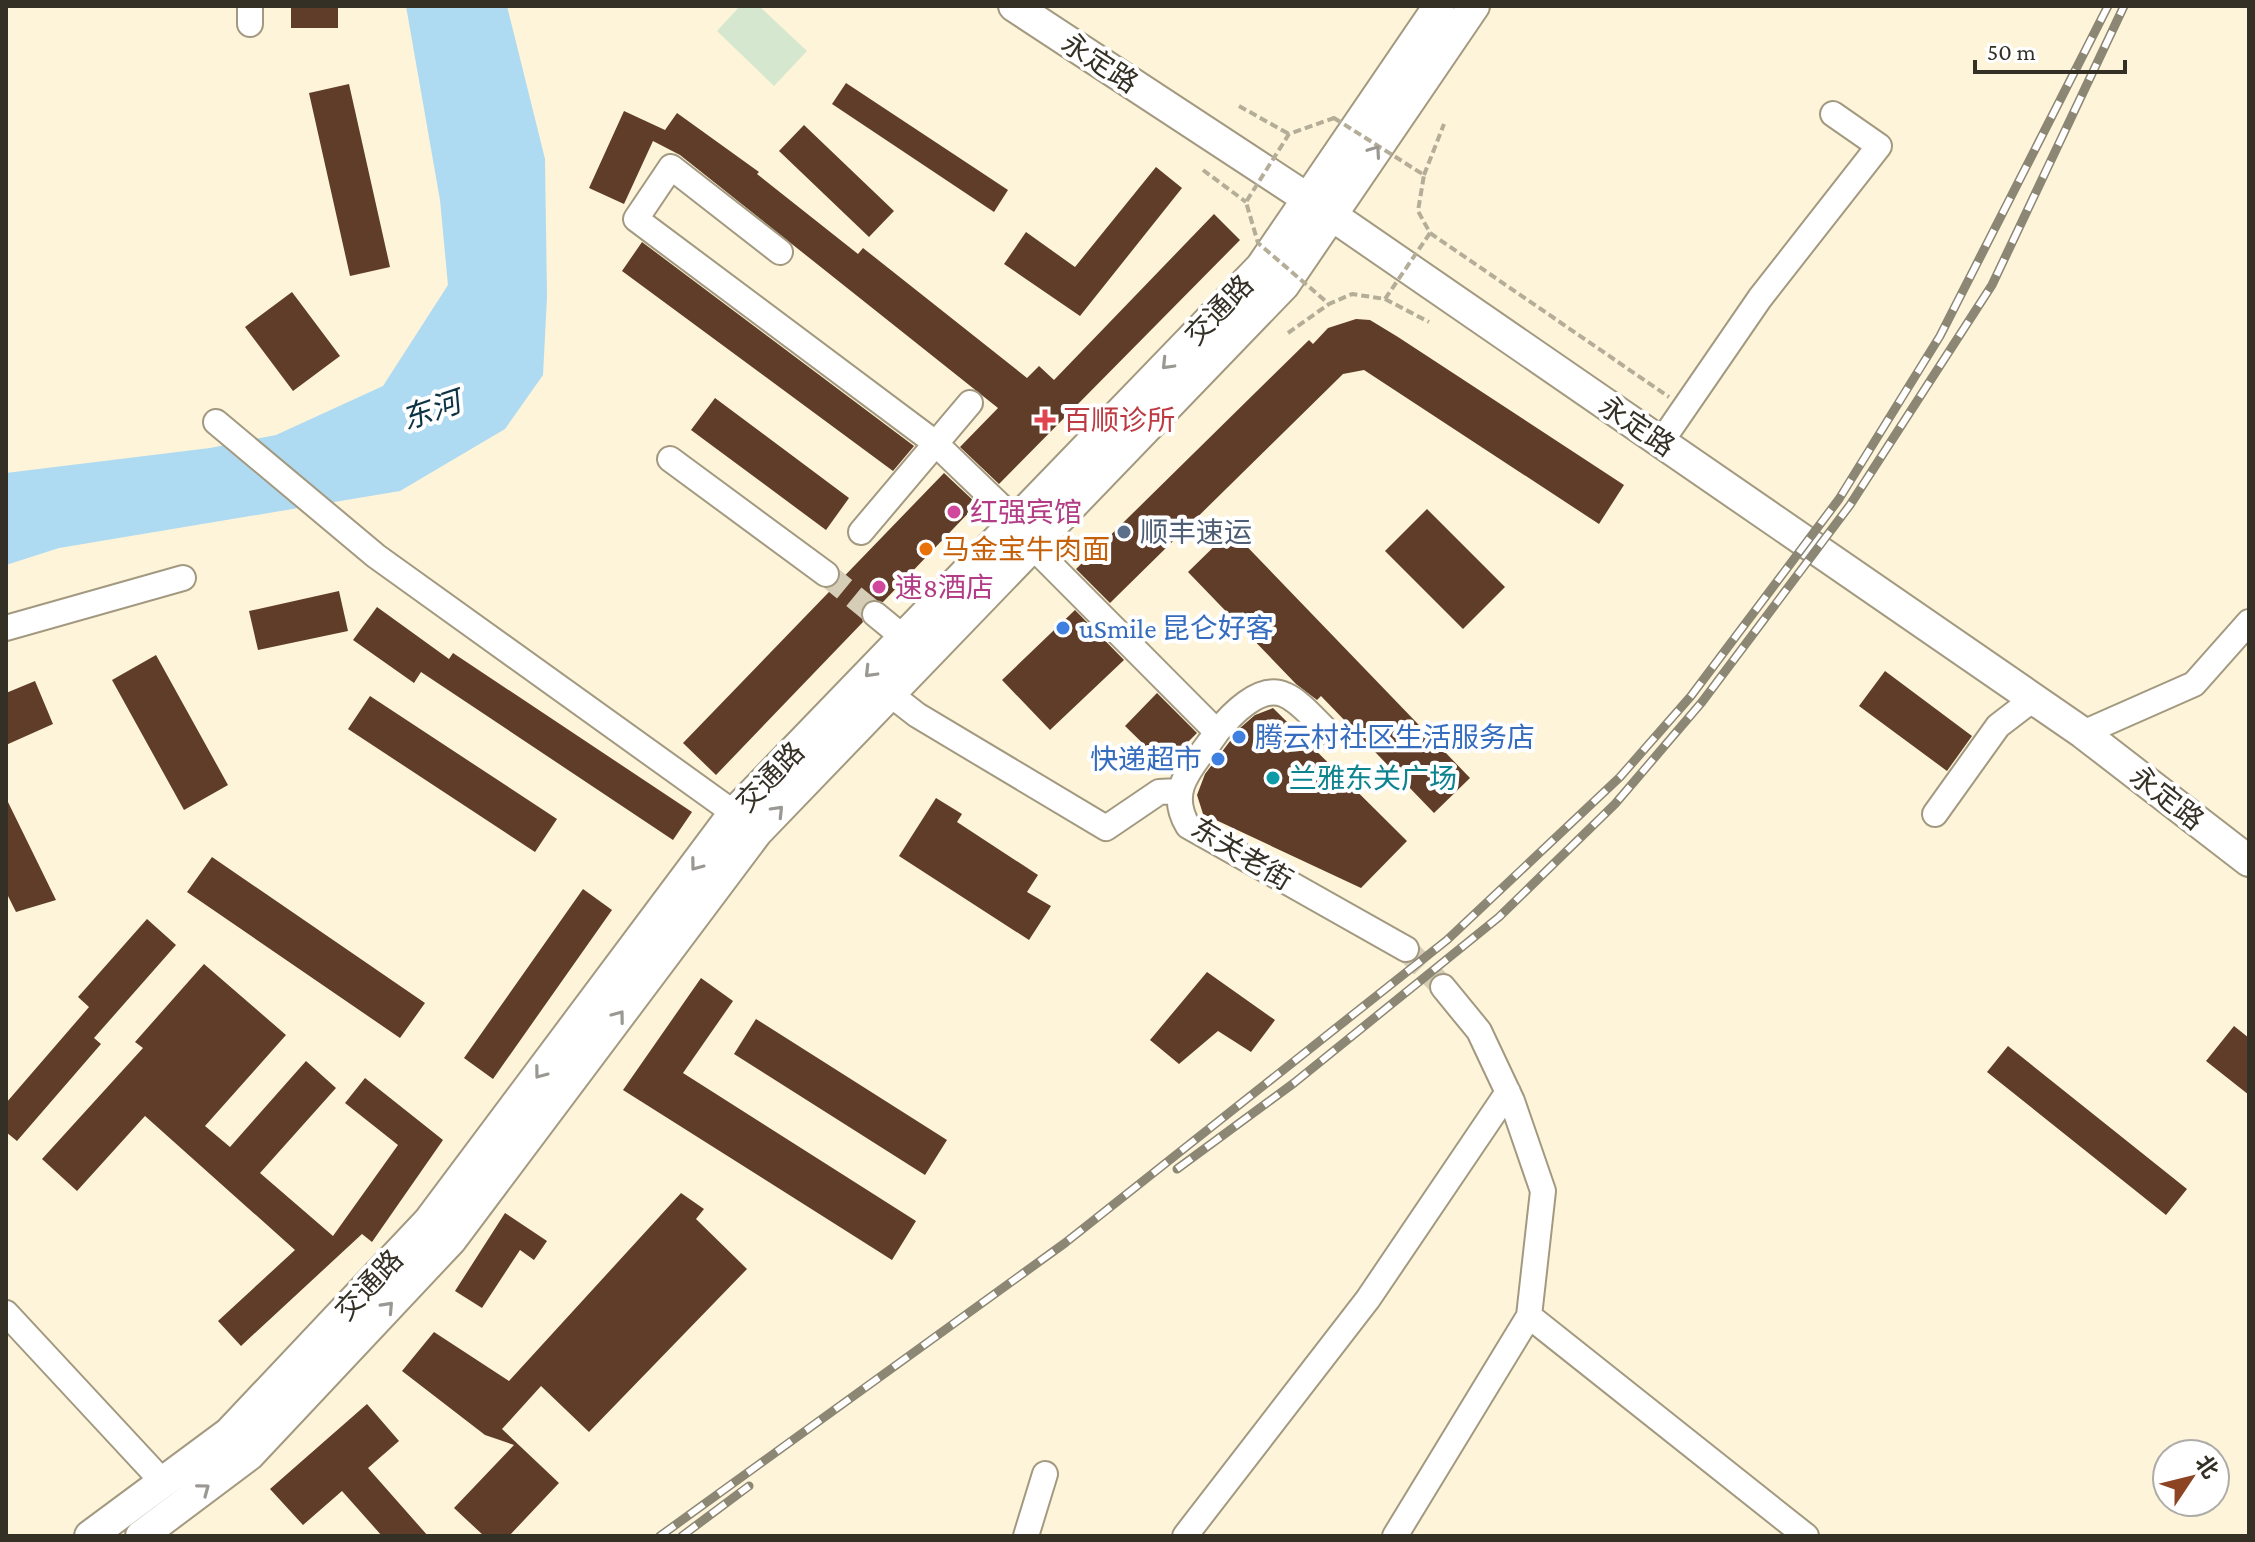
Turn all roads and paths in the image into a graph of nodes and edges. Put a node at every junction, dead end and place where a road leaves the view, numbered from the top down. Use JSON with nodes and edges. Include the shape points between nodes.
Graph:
{"nodes":[{"id":1,"x":1014,"y":6,"type":"edge"},
{"id":2,"x":1439,"y":6,"type":"edge"},
{"id":3,"x":1474,"y":6,"type":"edge"},
{"id":4,"x":1239,"y":106,"type":"dead end"},
{"id":5,"x":1833,"y":114,"type":"dead end"},
{"id":6,"x":1444,"y":124,"type":"dead end"},
{"id":7,"x":1289,"y":134,"type":"junction"},
{"id":8,"x":1203,"y":170,"type":"dead end"},
{"id":9,"x":1424,"y":175,"type":"junction"},
{"id":10,"x":1246,"y":202,"type":"junction"},
{"id":11,"x":1320,"y":208,"type":"junction"},
{"id":12,"x":1430,"y":233,"type":"junction"},
{"id":13,"x":780,"y":252,"type":"dead end"},
{"id":14,"x":1385,"y":299,"type":"junction"},
{"id":15,"x":1329,"y":304,"type":"junction"},
{"id":16,"x":1429,"y":322,"type":"dead end"},
{"id":17,"x":1288,"y":333,"type":"dead end"},
{"id":18,"x":1670,"y":397,"type":"dead end"},
{"id":19,"x":970,"y":403,"type":"dead end"},
{"id":20,"x":216,"y":422,"type":"dead end"},
{"id":21,"x":934,"y":442,"type":"junction"},
{"id":22,"x":1661,"y":442,"type":"junction"},
{"id":23,"x":670,"y":459,"type":"dead end"},
{"id":24,"x":1016,"y":521,"type":"junction"},
{"id":25,"x":861,"y":532,"type":"dead end"},
{"id":26,"x":1033,"y":547,"type":"junction"},
{"id":27,"x":826,"y":574,"type":"tunnel mouth"},
{"id":28,"x":183,"y":578,"type":"dead end"},
{"id":29,"x":875,"y":614,"type":"tunnel mouth"},
{"id":30,"x":2249,"y":622,"type":"edge"},
{"id":31,"x":6,"y":628,"type":"edge"},
{"id":32,"x":903,"y":637,"type":"junction"},
{"id":33,"x":890,"y":694,"type":"junction"},
{"id":34,"x":2033,"y":699,"type":"junction"},
{"id":35,"x":1217,"y":732,"type":"junction"},
{"id":36,"x":1328,"y":732,"type":"dead end"},
{"id":37,"x":2083,"y":733,"type":"junction"},
{"id":38,"x":1178,"y":791,"type":"junction"},
{"id":39,"x":734,"y":813,"type":"junction"},
{"id":40,"x":1935,"y":814,"type":"dead end"},
{"id":41,"x":2249,"y":861,"type":"edge"},
{"id":42,"x":1406,"y":949,"type":"tunnel mouth"},
{"id":43,"x":1443,"y":987,"type":"tunnel mouth"},
{"id":44,"x":1508,"y":1092,"type":"junction"},
{"id":45,"x":6,"y":1313,"type":"edge"},
{"id":46,"x":1529,"y":1316,"type":"junction"},
{"id":47,"x":1045,"y":1474,"type":"dead end"},
{"id":48,"x":163,"y":1482,"type":"junction"},
{"id":49,"x":90,"y":1536,"type":"edge"},
{"id":50,"x":141,"y":1536,"type":"edge"},
{"id":51,"x":1026,"y":1536,"type":"edge"},
{"id":52,"x":1185,"y":1536,"type":"edge"},
{"id":53,"x":1395,"y":1536,"type":"edge"},
{"id":54,"x":1806,"y":1536,"type":"edge"}],
"edges":[{"from":1,"to":11,"type":"main road","name":"永定路"},
{"from":2,"to":11,"type":"main road","name":"交通路"},
{"from":11,"to":3,"type":"main road","name":"交通路","one_way":true},
{"from":4,"to":7,"type":"path"},
{"from":5,"to":22,"type":"street","via":[[1879,146],[1760,298]]},
{"from":6,"to":9,"type":"path"},
{"from":7,"to":9,"type":"path","bridge":true,"via":[[1334,118]]},
{"from":7,"to":10,"type":"path","bridge":true},
{"from":8,"to":10,"type":"path"},
{"from":9,"to":12,"type":"path","bridge":true,"via":[[1418,211]]},
{"from":10,"to":15,"type":"path","bridge":true,"via":[[1258,243]]},
{"from":11,"to":22,"type":"main road","name":"永定路"},
{"from":11,"to":24,"type":"main road","name":"交通路","one_way":true},
{"from":11,"to":26,"type":"main road","name":"交通路","via":[[1284,285]]},
{"from":12,"to":14,"type":"path","bridge":true},
{"from":12,"to":18,"type":"path"},
{"from":13,"to":21,"type":"street","via":[[671,167],[636,219]]},
{"from":14,"to":15,"type":"path","bridge":true,"via":[[1352,294]]},
{"from":14,"to":16,"type":"path"},
{"from":15,"to":17,"type":"path"},
{"from":19,"to":21,"type":"street"},
{"from":20,"to":39,"type":"street","via":[[376,556]]},
{"from":21,"to":24,"type":"street"},
{"from":21,"to":25,"type":"street"},
{"from":22,"to":34,"type":"main road","name":"永定路"},
{"from":23,"to":27,"type":"street"},
{"from":24,"to":32,"type":"main road","name":"交通路"},
{"from":26,"to":33,"type":"main road","name":"交通路"},
{"from":26,"to":35,"type":"street"},
{"from":28,"to":31,"type":"street"},
{"from":29,"to":32,"type":"street"},
{"from":30,"to":37,"type":"street","via":[[2194,684]]},
{"from":32,"to":39,"type":"main road","name":"交通路","one_way":true},
{"from":33,"to":38,"type":"street","via":[[1106,828],[1159,792]]},
{"from":50,"to":33,"type":"main road","name":"交通路","one_way":true,"via":[[249,1455],[451,1240],[757,832]]},
{"from":34,"to":37,"type":"main road","name":"永定路"},
{"from":34,"to":40,"type":"street","via":[[1998,726]]},
{"from":35,"to":36,"type":"street","name":"东关老街","via":[[1235,710],[1270,692],[1285,695]]},
{"from":35,"to":38,"type":"street","name":"东关老街"},
{"from":37,"to":41,"type":"main road","name":"永定路"},
{"from":38,"to":42,"type":"street","name":"东关老街","via":[[1177,808],[1188,826]]},
{"from":39,"to":48,"type":"main road","name":"交通路","one_way":true,"via":[[429,1221],[229,1433]]},
{"from":43,"to":44,"type":"street","via":[[1479,1031]]},
{"from":44,"to":46,"type":"street","via":[[1543,1191]]},
{"from":44,"to":52,"type":"street","via":[[1368,1299]]},
{"from":45,"to":48,"type":"street"},
{"from":46,"to":53,"type":"street"},
{"from":46,"to":54,"type":"street"},
{"from":47,"to":51,"type":"street"},
{"from":48,"to":49,"type":"main road","name":"交通路"}]}
